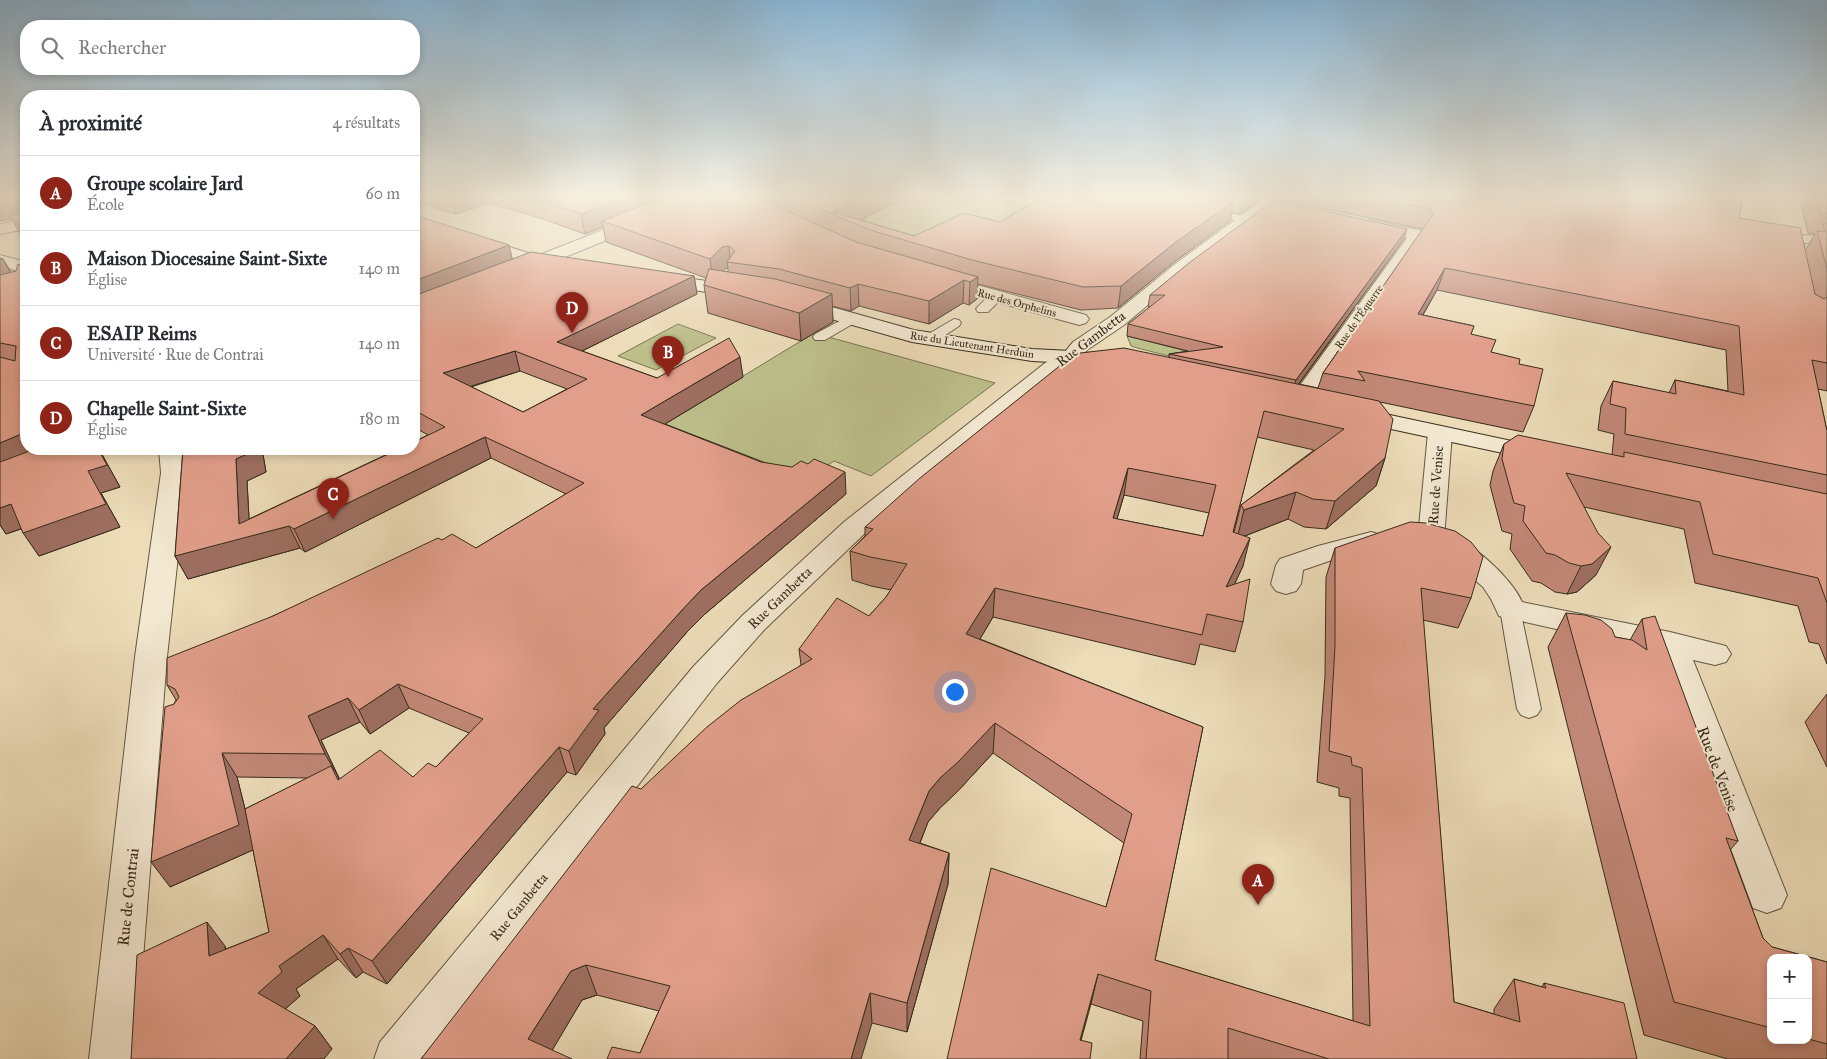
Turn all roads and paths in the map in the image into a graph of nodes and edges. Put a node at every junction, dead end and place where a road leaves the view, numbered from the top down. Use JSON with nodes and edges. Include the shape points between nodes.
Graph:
{"nodes":[{"id":1,"x":490,"y":246,"type":"edge"},
{"id":2,"x":577,"y":246,"type":"edge"},
{"id":3,"x":1210,"y":246,"type":"edge"},
{"id":4,"x":1408,"y":246,"type":"edge"},
{"id":5,"x":1797,"y":246,"type":"edge"},
{"id":6,"x":0,"y":260,"type":"edge"},
{"id":7,"x":538,"y":262,"type":"junction"},
{"id":8,"x":576,"y":268,"type":"edge"},
{"id":9,"x":1801,"y":271,"type":"edge"},
{"id":10,"x":20,"y":276,"type":"edge"},
{"id":11,"x":502,"y":276,"type":"edge"},
{"id":12,"x":643,"y":277,"type":"edge"},
{"id":13,"x":928,"y":277,"type":"edge"},
{"id":14,"x":997,"y":297,"type":"junction"},
{"id":15,"x":983,"y":309,"type":"dead end"},
{"id":16,"x":851,"y":319,"type":"junction"},
{"id":17,"x":1079,"y":319,"type":"dead end"},
{"id":18,"x":954,"y":323,"type":"dead end"},
{"id":19,"x":820,"y":338,"type":"dead end"},
{"id":20,"x":930,"y":339,"type":"junction"},
{"id":21,"x":1083,"y":358,"type":"junction"},
{"id":22,"x":1133,"y":367,"type":"edge"},
{"id":23,"x":1289,"y":400,"type":"joint"},
{"id":24,"x":1440,"y":433,"type":"junction"},
{"id":25,"x":172,"y":455,"type":"edge"},
{"id":26,"x":1557,"y":458,"type":"edge"},
{"id":27,"x":1412,"y":538,"type":"junction"},
{"id":28,"x":1286,"y":584,"type":"dead end"},
{"id":29,"x":1510,"y":609,"type":"junction"},
{"id":30,"x":1670,"y":643,"type":"junction"},
{"id":31,"x":1715,"y":654,"type":"dead end"},
{"id":32,"x":1529,"y":708,"type":"dead end"},
{"id":33,"x":1767,"y":895,"type":"dead end"},
{"id":34,"x":112,"y":1059,"type":"edge"},
{"id":35,"x":397,"y":1059,"type":"edge"}],
"edges":[{"from":1,"to":7,"type":"street"},
{"from":2,"to":7,"type":"street"},
{"from":3,"to":21,"type":"street","name":"Rue Gambetta","via":[[1117,321],[1080,346]]},
{"from":4,"to":23,"type":"street","name":"Rue de l'Équerre"},
{"from":5,"to":9,"type":"lane"},
{"from":6,"to":10,"type":"street"},
{"from":7,"to":8,"type":"street"},
{"from":7,"to":11,"type":"street"},
{"from":12,"to":16,"type":"street","name":"Rue du Lieutenant Herduin","via":[[721,283]]},
{"from":13,"to":14,"type":"street","name":"Rue des Orphelins"},
{"from":14,"to":15,"type":"lane"},
{"from":14,"to":17,"type":"street","name":"Rue des Orphelins"},
{"from":16,"to":19,"type":"lane"},
{"from":16,"to":20,"type":"street","name":"Rue du Lieutenant Herduin"},
{"from":18,"to":20,"type":"lane"},
{"from":20,"to":21,"type":"street","name":"Rue du Lieutenant Herduin","via":[[1032,355]]},
{"from":21,"to":22,"type":"street"},
{"from":21,"to":35,"type":"street","name":"Rue Gambetta","via":[[1053,368],[854,528],[754,622],[705,675]]},
{"from":23,"to":24,"type":"street","name":"Rue de Venise"},
{"from":24,"to":26,"type":"street","name":"Rue de Venise"},
{"from":24,"to":27,"type":"street","name":"Rue de Venise"},
{"from":25,"to":34,"type":"street","name":"Rue de Contrai","via":[[174,473],[156,730]]},
{"from":27,"to":28,"type":"street","via":[[1379,539],[1290,565]]},
{"from":27,"to":29,"type":"street","name":"Rue de Venise","via":[[1480,567],[1507,597]]},
{"from":29,"to":30,"type":"street"},
{"from":29,"to":32,"type":"lane","name":"Rue de Venise"},
{"from":30,"to":31,"type":"street"},
{"from":30,"to":33,"type":"street","name":"Rue de Venise"}]}
